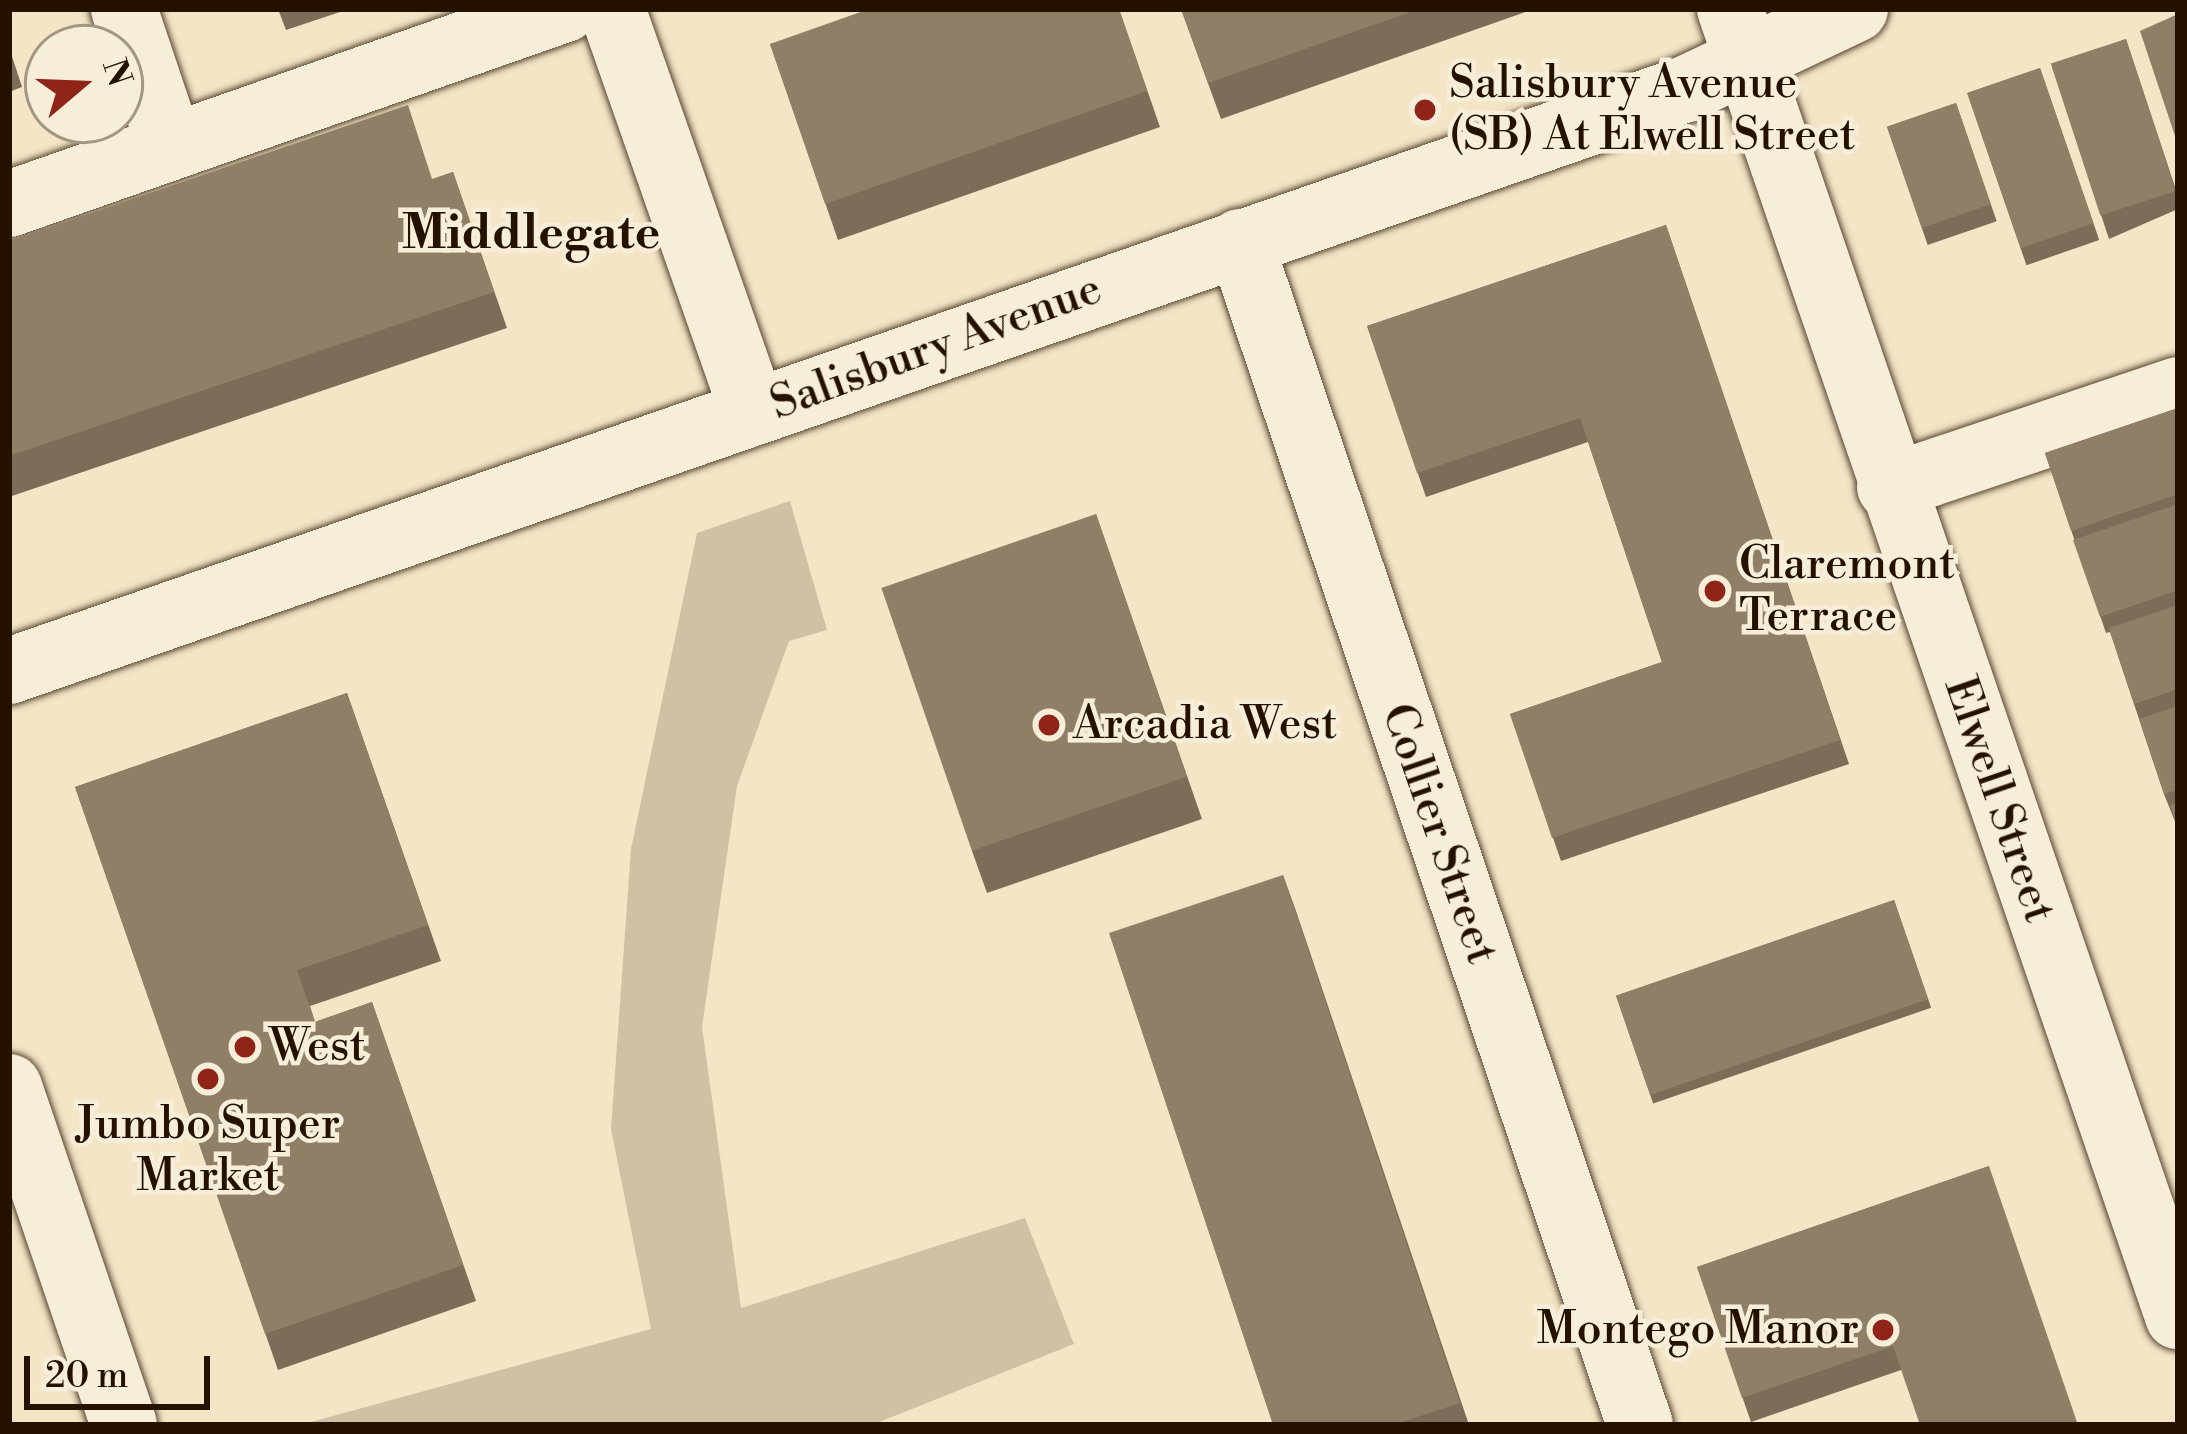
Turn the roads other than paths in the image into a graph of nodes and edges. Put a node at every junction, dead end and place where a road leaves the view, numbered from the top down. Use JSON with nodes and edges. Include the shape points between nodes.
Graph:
{"nodes":[{"id":1,"x":124,"y":9,"type":"edge"},
{"id":2,"x":565,"y":9,"type":"edge"},
{"id":3,"x":612,"y":9,"type":"edge"},
{"id":4,"x":1856,"y":9,"type":"edge"},
{"id":5,"x":1740,"y":37,"type":"edge"},
{"id":6,"x":170,"y":146,"type":"junction"},
{"id":7,"x":9,"y":204,"type":"edge"},
{"id":8,"x":1240,"y":242,"type":"junction"},
{"id":9,"x":2178,"y":390,"type":"edge"},
{"id":10,"x":753,"y":412,"type":"junction"},
{"id":11,"x":1890,"y":487,"type":"junction"},
{"id":12,"x":9,"y":671,"type":"edge"},
{"id":13,"x":9,"y":1087,"type":"edge"},
{"id":14,"x":2178,"y":1316,"type":"edge"},
{"id":15,"x":124,"y":1425,"type":"edge"},
{"id":16,"x":1640,"y":1425,"type":"edge"}],
"edges":[{"from":1,"to":6,"type":"street"},
{"from":2,"to":6,"type":"street"},
{"from":3,"to":10,"type":"street"},
{"from":4,"to":5,"type":"street","name":"Salisbury Avenue"},
{"from":5,"to":8,"type":"street","name":"Salisbury Avenue"},
{"from":5,"to":11,"type":"street","name":"Elwell Street"},
{"from":6,"to":7,"type":"street"},
{"from":8,"to":10,"type":"street","name":"Salisbury Avenue"},
{"from":8,"to":16,"type":"street","name":"Collier Street"},
{"from":9,"to":11,"type":"street"},
{"from":10,"to":12,"type":"street","name":"Salisbury Avenue"},
{"from":11,"to":14,"type":"street","name":"Elwell Street"},
{"from":13,"to":15,"type":"street"}]}
